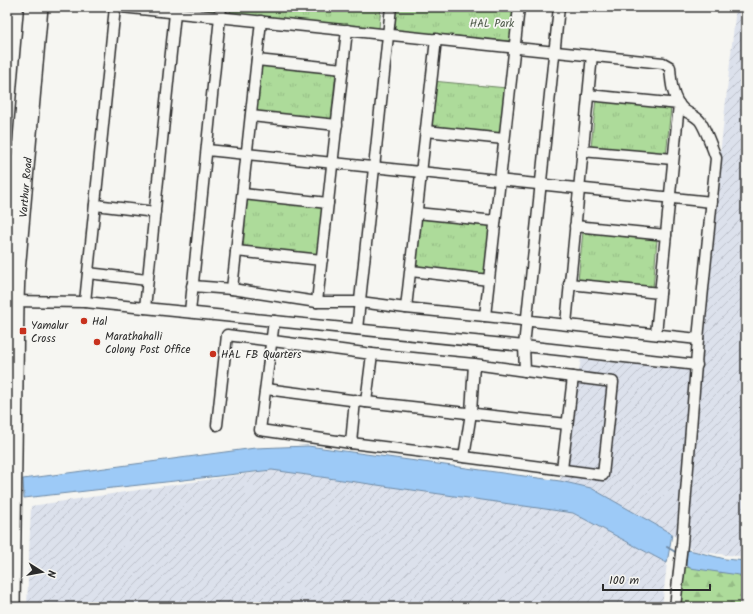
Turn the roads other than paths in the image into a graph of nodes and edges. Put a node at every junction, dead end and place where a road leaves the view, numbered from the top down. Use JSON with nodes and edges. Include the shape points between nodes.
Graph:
{"nodes":[{"id":1,"x":31,"y":7,"type":"edge"},
{"id":2,"x":41,"y":7,"type":"edge"},
{"id":3,"x":115,"y":7,"type":"edge"},
{"id":4,"x":121,"y":7,"type":"edge"},
{"id":5,"x":391,"y":7,"type":"edge"},
{"id":6,"x":519,"y":7,"type":"edge"},
{"id":7,"x":559,"y":7,"type":"edge"},
{"id":8,"x":221,"y":12,"type":"edge"},
{"id":9,"x":175,"y":13,"type":"junction"},
{"id":10,"x":261,"y":21,"type":"junction"},
{"id":11,"x":347,"y":30,"type":"junction"},
{"id":12,"x":388,"y":34,"type":"junction"},
{"id":13,"x":436,"y":39,"type":"junction"},
{"id":14,"x":514,"y":47,"type":"junction"},
{"id":15,"x":554,"y":52,"type":"junction"},
{"id":16,"x":592,"y":55,"type":"junction"},
{"id":17,"x":257,"y":60,"type":"junction"},
{"id":18,"x":343,"y":69,"type":"junction"},
{"id":19,"x":588,"y":95,"type":"junction"},
{"id":20,"x":679,"y":104,"type":"junction"},
{"id":21,"x":251,"y":116,"type":"junction"},
{"id":22,"x":337,"y":125,"type":"junction"},
{"id":23,"x":426,"y":131,"type":"junction"},
{"id":24,"x":504,"y":139,"type":"junction"},
{"id":25,"x":207,"y":150,"type":"junction"},
{"id":26,"x":582,"y":151,"type":"junction"},
{"id":27,"x":247,"y":154,"type":"junction"},
{"id":28,"x":673,"y":159,"type":"junction"},
{"id":29,"x":333,"y":163,"type":"junction"},
{"id":30,"x":374,"y":167,"type":"junction"},
{"id":31,"x":421,"y":172,"type":"junction"},
{"id":32,"x":500,"y":180,"type":"junction"},
{"id":33,"x":541,"y":184,"type":"junction"},
{"id":34,"x":579,"y":188,"type":"junction"},
{"id":35,"x":243,"y":194,"type":"junction"},
{"id":36,"x":670,"y":198,"type":"junction"},
{"id":37,"x":712,"y":202,"type":"junction"},
{"id":38,"x":328,"y":203,"type":"junction"},
{"id":39,"x":95,"y":205,"type":"junction"},
{"id":40,"x":154,"y":212,"type":"junction"},
{"id":41,"x":417,"y":213,"type":"junction"},
{"id":42,"x":496,"y":221,"type":"junction"},
{"id":43,"x":575,"y":226,"type":"junction"},
{"id":44,"x":666,"y":235,"type":"junction"},
{"id":45,"x":236,"y":251,"type":"junction"},
{"id":46,"x":322,"y":260,"type":"junction"},
{"id":47,"x":411,"y":271,"type":"junction"},
{"id":48,"x":88,"y":273,"type":"junction"},
{"id":49,"x":147,"y":280,"type":"junction"},
{"id":50,"x":489,"y":280,"type":"junction"},
{"id":51,"x":569,"y":284,"type":"junction"},
{"id":52,"x":192,"y":286,"type":"junction"},
{"id":53,"x":232,"y":288,"type":"junction"},
{"id":54,"x":660,"y":293,"type":"junction"},
{"id":55,"x":12,"y":301,"type":"edge"},
{"id":56,"x":85,"y":302,"type":"junction"},
{"id":57,"x":318,"y":302,"type":"junction"},
{"id":58,"x":360,"y":302,"type":"junction"},
{"id":59,"x":145,"y":308,"type":"junction"},
{"id":60,"x":406,"y":308,"type":"junction"},
{"id":61,"x":190,"y":312,"type":"junction"},
{"id":62,"x":485,"y":316,"type":"junction"},
{"id":63,"x":526,"y":320,"type":"junction"},
{"id":64,"x":274,"y":321,"type":"junction"},
{"id":65,"x":566,"y":324,"type":"junction"},
{"id":66,"x":357,"y":329,"type":"junction"},
{"id":67,"x":7,"y":330,"type":"edge"},
{"id":68,"x":656,"y":334,"type":"junction"},
{"id":69,"x":698,"y":339,"type":"junction"},
{"id":70,"x":271,"y":340,"type":"junction"},
{"id":71,"x":524,"y":346,"type":"junction"},
{"id":72,"x":372,"y":354,"type":"junction"},
{"id":73,"x":474,"y":364,"type":"junction"},
{"id":74,"x":697,"y":365,"type":"junction"},
{"id":75,"x":525,"y":371,"type":"junction"},
{"id":76,"x":573,"y":377,"type":"junction"},
{"id":77,"x":266,"y":389,"type":"junction"},
{"id":78,"x":355,"y":400,"type":"junction"},
{"id":79,"x":366,"y":402,"type":"junction"},
{"id":80,"x":471,"y":413,"type":"junction"},
{"id":81,"x":567,"y":424,"type":"junction"},
{"id":82,"x":217,"y":425,"type":"dead end"},
{"id":83,"x":351,"y":443,"type":"junction"},
{"id":84,"x":464,"y":457,"type":"junction"},
{"id":85,"x":11,"y":465,"type":"edge"},
{"id":86,"x":562,"y":469,"type":"junction"},
{"id":87,"x":13,"y":607,"type":"edge"},
{"id":88,"x":675,"y":607,"type":"edge"}],
"edges":[{"from":1,"to":55,"type":"main road","name":"Varthur Road","via":[[9,272]]},
{"from":2,"to":55,"type":"main road","name":"Varthur Road","via":[[19,264]]},
{"from":3,"to":39,"type":"street"},
{"from":4,"to":9,"type":"street"},
{"from":5,"to":12,"type":"street"},
{"from":6,"to":14,"type":"street"},
{"from":7,"to":15,"type":"street"},
{"from":8,"to":9,"type":"street"},
{"from":8,"to":10,"type":"street"},
{"from":8,"to":25,"type":"street"},
{"from":9,"to":40,"type":"street"},
{"from":10,"to":11,"type":"street"},
{"from":10,"to":17,"type":"street"},
{"from":11,"to":12,"type":"street"},
{"from":11,"to":18,"type":"street"},
{"from":12,"to":13,"type":"street"},
{"from":12,"to":30,"type":"street"},
{"from":13,"to":14,"type":"street"},
{"from":13,"to":23,"type":"street"},
{"from":14,"to":15,"type":"street"},
{"from":14,"to":24,"type":"street"},
{"from":15,"to":16,"type":"street"},
{"from":15,"to":33,"type":"street"},
{"from":16,"to":19,"type":"street"},
{"from":16,"to":20,"type":"street","via":[[663,63],[670,67],[674,97]]},
{"from":17,"to":18,"type":"street"},
{"from":17,"to":21,"type":"street"},
{"from":18,"to":22,"type":"street"},
{"from":19,"to":20,"type":"street"},
{"from":19,"to":26,"type":"street"},
{"from":20,"to":28,"type":"street"},
{"from":20,"to":37,"type":"street","via":[[699,120],[711,143],[716,158]]},
{"from":21,"to":22,"type":"street"},
{"from":21,"to":27,"type":"street"},
{"from":22,"to":29,"type":"street"},
{"from":23,"to":24,"type":"street"},
{"from":23,"to":31,"type":"street"},
{"from":24,"to":32,"type":"street"},
{"from":25,"to":27,"type":"street"},
{"from":25,"to":52,"type":"street"},
{"from":26,"to":28,"type":"street"},
{"from":26,"to":34,"type":"street"},
{"from":27,"to":29,"type":"street"},
{"from":27,"to":35,"type":"street"},
{"from":28,"to":36,"type":"street"},
{"from":29,"to":30,"type":"street"},
{"from":29,"to":38,"type":"street"},
{"from":30,"to":31,"type":"street"},
{"from":30,"to":58,"type":"street"},
{"from":31,"to":32,"type":"street"},
{"from":31,"to":41,"type":"street"},
{"from":32,"to":33,"type":"street"},
{"from":32,"to":42,"type":"street"},
{"from":33,"to":34,"type":"street"},
{"from":33,"to":63,"type":"street"},
{"from":34,"to":36,"type":"street"},
{"from":34,"to":43,"type":"street"},
{"from":35,"to":38,"type":"street"},
{"from":35,"to":45,"type":"street"},
{"from":36,"to":37,"type":"street"},
{"from":36,"to":44,"type":"street"},
{"from":37,"to":69,"type":"street"},
{"from":38,"to":46,"type":"street"},
{"from":39,"to":40,"type":"street"},
{"from":39,"to":48,"type":"street"},
{"from":40,"to":49,"type":"street"},
{"from":41,"to":42,"type":"street"},
{"from":41,"to":47,"type":"street"},
{"from":42,"to":50,"type":"street"},
{"from":43,"to":44,"type":"street"},
{"from":43,"to":51,"type":"street"},
{"from":44,"to":54,"type":"street"},
{"from":45,"to":46,"type":"street"},
{"from":45,"to":53,"type":"street"},
{"from":46,"to":57,"type":"street"},
{"from":47,"to":50,"type":"street"},
{"from":47,"to":60,"type":"street"},
{"from":48,"to":49,"type":"street"},
{"from":48,"to":56,"type":"street"},
{"from":49,"to":59,"type":"street"},
{"from":50,"to":62,"type":"street"},
{"from":51,"to":54,"type":"street"},
{"from":51,"to":65,"type":"street"},
{"from":52,"to":53,"type":"street"},
{"from":52,"to":61,"type":"street"},
{"from":53,"to":57,"type":"street"},
{"from":54,"to":68,"type":"street"},
{"from":55,"to":56,"type":"street"},
{"from":55,"to":67,"type":"main road","name":"Varthur Road"},
{"from":55,"to":85,"type":"main road","name":"Varthur Road"},
{"from":56,"to":59,"type":"street"},
{"from":57,"to":58,"type":"street"},
{"from":58,"to":60,"type":"street"},
{"from":58,"to":66,"type":"street"},
{"from":59,"to":61,"type":"street"},
{"from":60,"to":62,"type":"street"},
{"from":61,"to":64,"type":"street"},
{"from":62,"to":63,"type":"street"},
{"from":63,"to":65,"type":"street"},
{"from":63,"to":71,"type":"street"},
{"from":64,"to":66,"type":"street"},
{"from":64,"to":70,"type":"street"},
{"from":65,"to":68,"type":"street"},
{"from":66,"to":71,"type":"street"},
{"from":68,"to":69,"type":"street"},
{"from":69,"to":74,"type":"street"},
{"from":70,"to":72,"type":"street"},
{"from":70,"to":77,"type":"street"},
{"from":70,"to":82,"type":"street","via":[[227,335]]},
{"from":71,"to":74,"type":"street"},
{"from":71,"to":75,"type":"street"},
{"from":72,"to":73,"type":"street"},
{"from":72,"to":79,"type":"street"},
{"from":73,"to":75,"type":"street"},
{"from":73,"to":80,"type":"street"},
{"from":74,"to":88,"type":"street"},
{"from":75,"to":76,"type":"street"},
{"from":76,"to":81,"type":"street"},
{"from":76,"to":86,"type":"street","via":[[613,382],[604,467],[603,475]]},
{"from":77,"to":78,"type":"street"},
{"from":77,"to":83,"type":"street","via":[[260,430]]},
{"from":78,"to":79,"type":"street"},
{"from":78,"to":83,"type":"street"},
{"from":79,"to":80,"type":"street"},
{"from":80,"to":81,"type":"street"},
{"from":80,"to":84,"type":"street"},
{"from":81,"to":86,"type":"street"},
{"from":83,"to":84,"type":"street"},
{"from":84,"to":86,"type":"street"},
{"from":85,"to":87,"type":"main road","name":"Varthur Road"}]}
